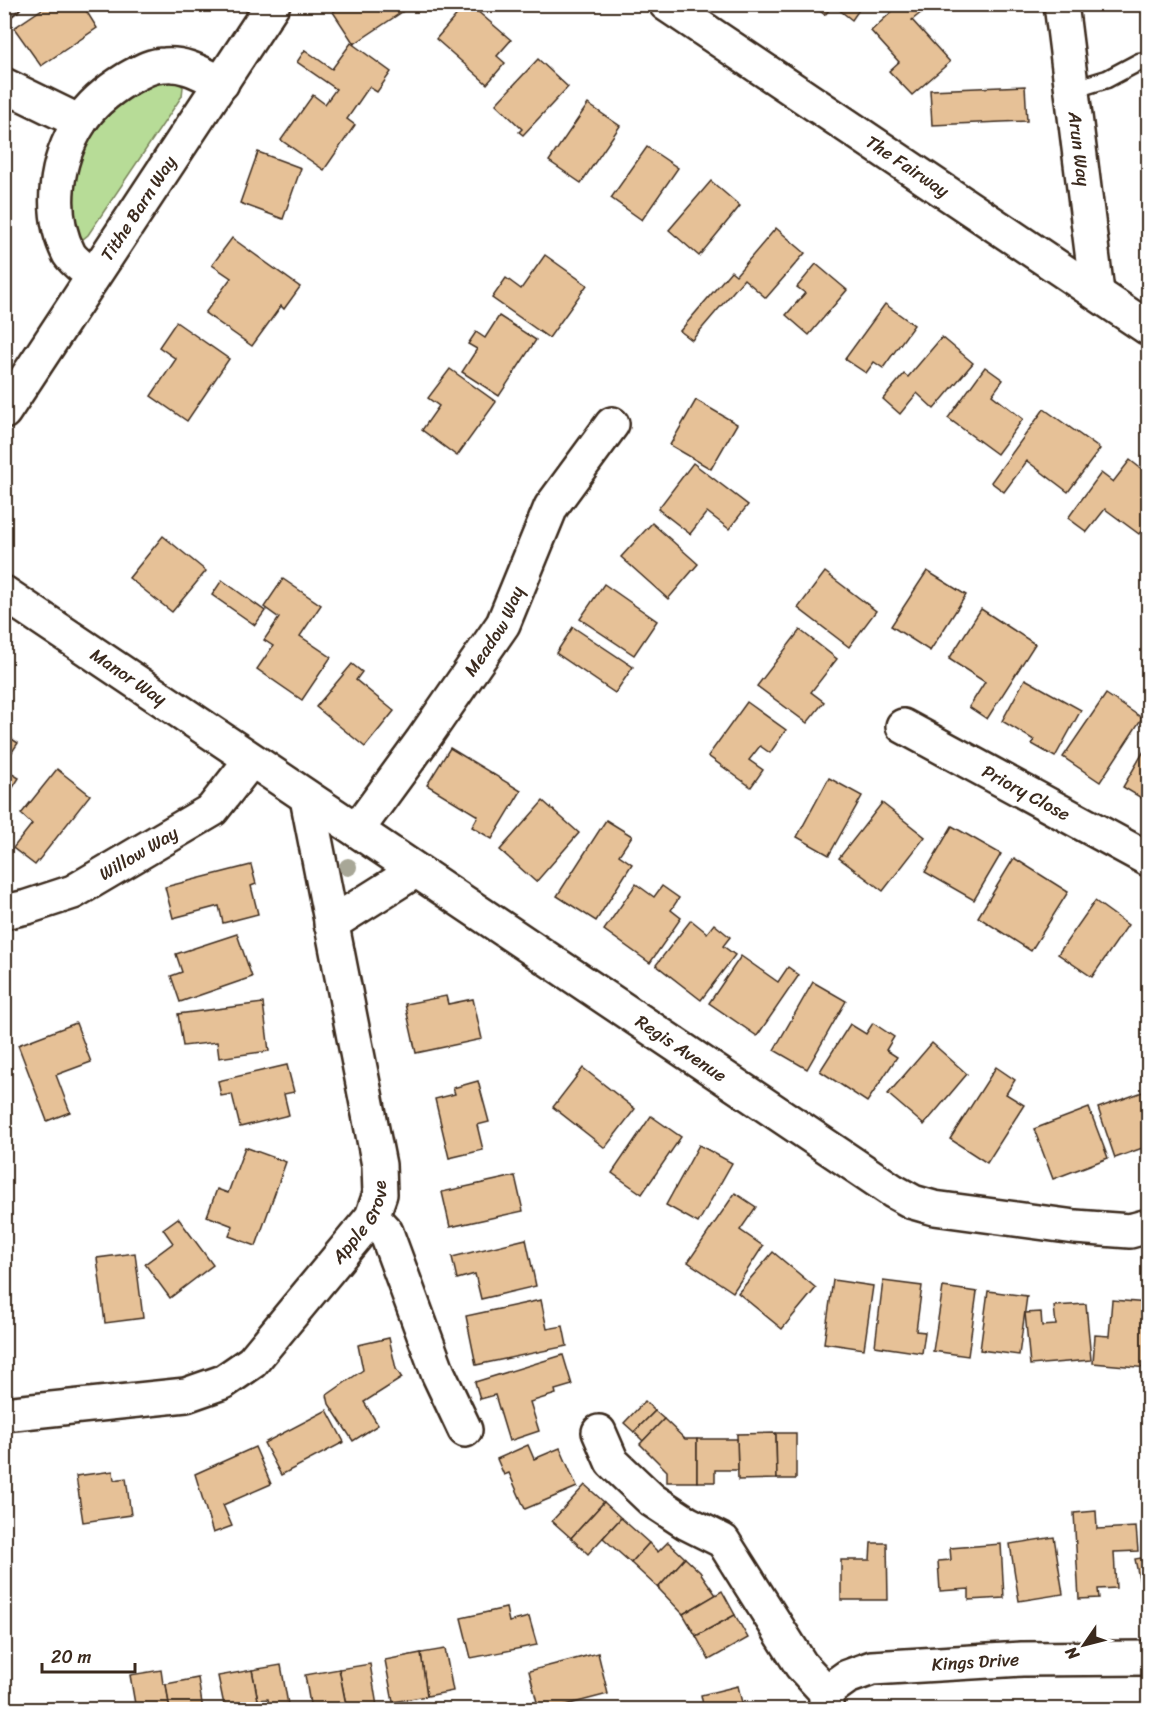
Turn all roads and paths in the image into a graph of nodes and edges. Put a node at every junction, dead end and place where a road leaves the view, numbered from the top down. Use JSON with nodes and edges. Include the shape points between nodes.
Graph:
{"nodes":[{"id":1,"x":12,"y":4,"type":"edge"},
{"id":2,"x":273,"y":4,"type":"edge"},
{"id":3,"x":666,"y":4,"type":"edge"},
{"id":4,"x":1062,"y":5,"type":"edge"},
{"id":5,"x":4,"y":10,"type":"edge"},
{"id":6,"x":1149,"y":61,"type":"edge"},
{"id":7,"x":222,"y":83,"type":"junction"},
{"id":8,"x":4,"y":85,"type":"edge"},
{"id":9,"x":1071,"y":90,"type":"junction"},
{"id":10,"x":80,"y":122,"type":"junction"},
{"id":11,"x":93,"y":276,"type":"junction"},
{"id":12,"x":1096,"y":292,"type":"junction"},
{"id":13,"x":1149,"y":328,"type":"edge"},
{"id":14,"x":4,"y":412,"type":"edge"},
{"id":15,"x":612,"y":424,"type":"dead end"},
{"id":16,"x":4,"y":593,"type":"edge"},
{"id":17,"x":903,"y":726,"type":"dead end"},
{"id":18,"x":251,"y":760,"type":"junction"},
{"id":19,"x":307,"y":798,"type":"junction"},
{"id":20,"x":357,"y":831,"type":"junction"},
{"id":21,"x":1149,"y":859,"type":"edge"},
{"id":22,"x":415,"y":871,"type":"junction"},
{"id":23,"x":4,"y":912,"type":"edge"},
{"id":24,"x":331,"y":924,"type":"junction"},
{"id":25,"x":372,"y":1217,"type":"junction"},
{"id":26,"x":1149,"y":1226,"type":"edge"},
{"id":27,"x":4,"y":1413,"type":"edge"},
{"id":28,"x":465,"y":1430,"type":"dead end"},
{"id":29,"x":599,"y":1432,"type":"dead end"},
{"id":30,"x":1149,"y":1658,"type":"edge"},
{"id":31,"x":826,"y":1701,"type":"edge"}],
"edges":[{"from":1,"to":5,"type":"lane"},
{"from":2,"to":7,"type":"street","name":"Tithe Barn Way"},
{"from":3,"to":12,"type":"street","name":"The Fairway"},
{"from":4,"to":9,"type":"street","name":"Arun Way"},
{"from":6,"to":9,"type":"lane"},
{"from":7,"to":10,"type":"street","via":[[185,66],[146,68],[96,103]]},
{"from":7,"to":11,"type":"street","name":"Tithe Barn Way"},
{"from":8,"to":10,"type":"street"},
{"from":9,"to":12,"type":"street","name":"Arun Way"},
{"from":10,"to":11,"type":"street","via":[[66,149],[55,194],[58,224],[70,256]]},
{"from":11,"to":14,"type":"street","name":"Tithe Barn Way"},
{"from":12,"to":13,"type":"street","name":"The Fairway"},
{"from":15,"to":20,"type":"street","name":"Meadow Way","via":[[551,507],[503,624]]},
{"from":16,"to":18,"type":"street","name":"Manor Way"},
{"from":17,"to":21,"type":"street","name":"Priory Close"},
{"from":18,"to":19,"type":"street","name":"Regis Avenue"},
{"from":18,"to":23,"type":"street","name":"Willow Way","via":[[212,810],[73,892]]},
{"from":19,"to":20,"type":"street","name":"Regis Avenue"},
{"from":19,"to":24,"type":"street","name":"Apple Grove"},
{"from":20,"to":22,"type":"street","name":"Regis Avenue"},
{"from":22,"to":24,"type":"street"},
{"from":22,"to":26,"type":"street","name":"Regis Avenue","via":[[913,1202],[1076,1227],[1130,1231]]},
{"from":24,"to":25,"type":"street","name":"Apple Grove","via":[[380,1165],[380,1194]]},
{"from":25,"to":27,"type":"street","name":"Apple Grove","via":[[252,1362],[223,1382],[186,1395]]},
{"from":25,"to":28,"type":"street","via":[[386,1233],[438,1373]]},
{"from":29,"to":31,"type":"street","via":[[612,1462],[652,1500],[723,1541]]},
{"from":30,"to":31,"type":"street","name":"Kings Drive","via":[[1022,1659],[872,1668],[847,1677]]}]}
